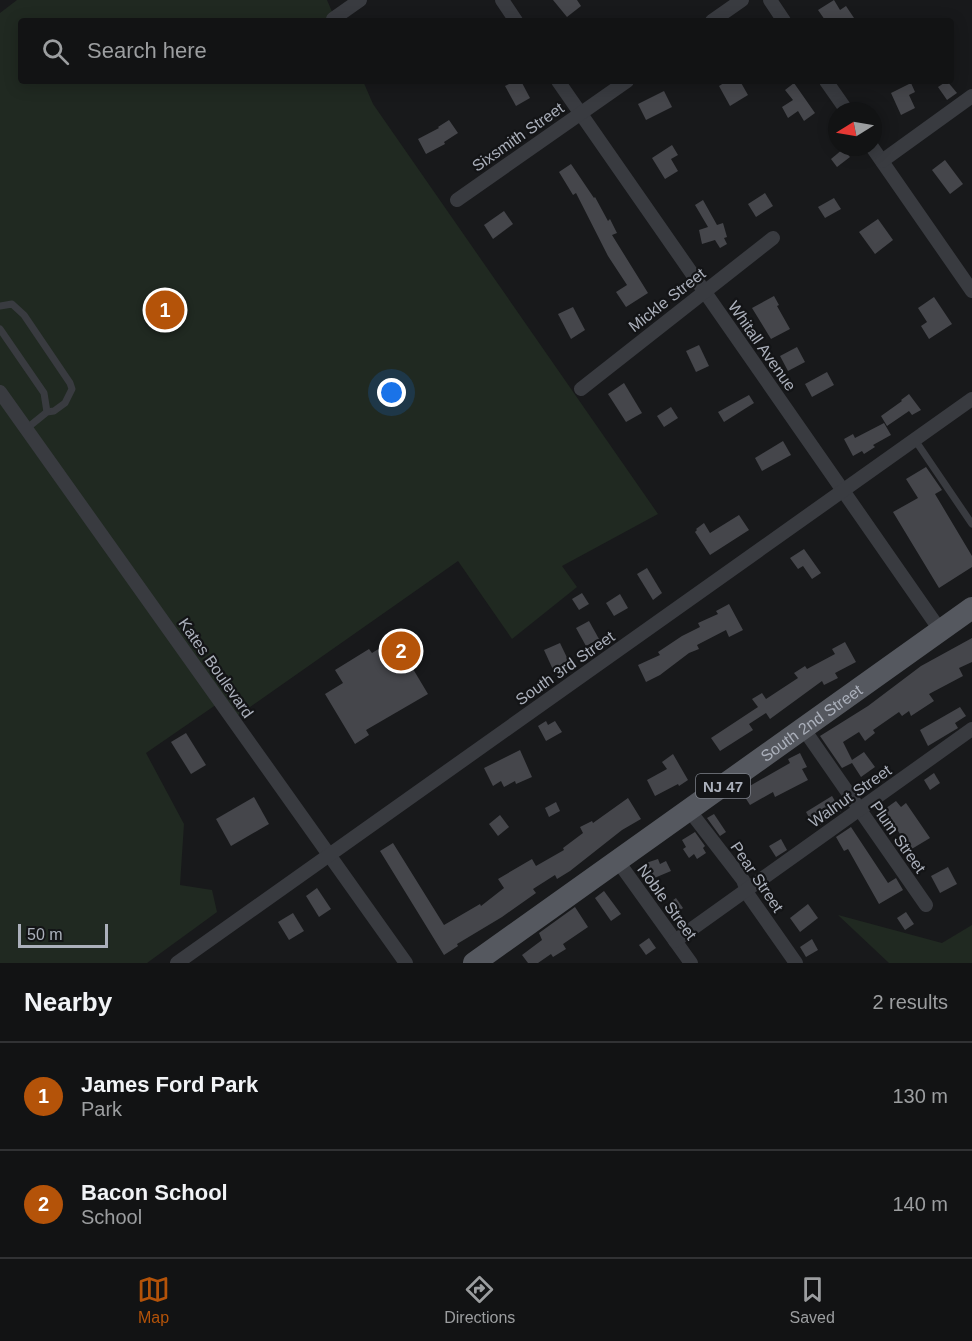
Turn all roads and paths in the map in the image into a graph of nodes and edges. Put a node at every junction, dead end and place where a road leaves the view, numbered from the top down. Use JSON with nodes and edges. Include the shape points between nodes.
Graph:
{"nodes":[{"id":1,"x":360,"y":0,"type":"edge"},
{"id":2,"x":502,"y":0,"type":"edge"},
{"id":3,"x":742,"y":0,"type":"edge"},
{"id":4,"x":770,"y":0,"type":"edge"},
{"id":5,"x":334,"y":18,"type":"edge"},
{"id":6,"x":514,"y":18,"type":"edge"},
{"id":7,"x":716,"y":18,"type":"edge"},
{"id":8,"x":782,"y":18,"type":"edge"},
{"id":9,"x":560,"y":84,"type":"edge"},
{"id":10,"x":623,"y":84,"type":"edge"},
{"id":11,"x":828,"y":84,"type":"edge"},
{"id":12,"x":972,"y":96,"type":"edge"},
{"id":13,"x":841,"y":102,"type":"edge"},
{"id":14,"x":581,"y":114,"type":"junction"},
{"id":15,"x":879,"y":156,"type":"edge"},
{"id":16,"x":882,"y":160,"type":"junction"},
{"id":17,"x":457,"y":200,"type":"dead end"},
{"id":18,"x":773,"y":238,"type":"dead end"},
{"id":19,"x":972,"y":291,"type":"edge"},
{"id":20,"x":704,"y":292,"type":"junction"},
{"id":21,"x":0,"y":306,"type":"edge"},
{"id":22,"x":0,"y":329,"type":"edge"},
{"id":23,"x":581,"y":389,"type":"dead end"},
{"id":24,"x":0,"y":392,"type":"edge"},
{"id":25,"x":972,"y":399,"type":"edge"},
{"id":26,"x":46,"y":412,"type":"junction"},
{"id":27,"x":26,"y":429,"type":"junction"},
{"id":28,"x":915,"y":440,"type":"junction"},
{"id":29,"x":843,"y":490,"type":"junction"},
{"id":30,"x":972,"y":524,"type":"edge"},
{"id":31,"x":972,"y":608,"type":"edge"},
{"id":32,"x":940,"y":630,"type":"junction"},
{"id":33,"x":803,"y":729,"type":"junction"},
{"id":34,"x":972,"y":729,"type":"edge"},
{"id":35,"x":690,"y":810,"type":"junction"},
{"id":36,"x":859,"y":810,"type":"junction"},
{"id":37,"x":329,"y":855,"type":"junction"},
{"id":38,"x":617,"y":860,"type":"junction"},
{"id":39,"x":746,"y":888,"type":"junction"},
{"id":40,"x":926,"y":905,"type":"dead end"},
{"id":41,"x":675,"y":941,"type":"junction"},
{"id":42,"x":479,"y":962,"type":"edge"},
{"id":43,"x":177,"y":963,"type":"edge"},
{"id":44,"x":406,"y":963,"type":"edge"},
{"id":45,"x":691,"y":963,"type":"edge"},
{"id":46,"x":796,"y":963,"type":"edge"}],
"edges":[{"from":1,"to":5,"type":"street"},
{"from":2,"to":6,"type":"street"},
{"from":3,"to":7,"type":"street"},
{"from":4,"to":8,"type":"street"},
{"from":9,"to":14,"type":"street","name":"Whitall Avenue"},
{"from":10,"to":14,"type":"street","name":"Sixsmith Street"},
{"from":11,"to":13,"type":"street"},
{"from":12,"to":16,"type":"street"},
{"from":14,"to":17,"type":"street","name":"Sixsmith Street"},
{"from":14,"to":20,"type":"street","name":"Whitall Avenue"},
{"from":15,"to":16,"type":"street"},
{"from":16,"to":19,"type":"street"},
{"from":18,"to":20,"type":"street","name":"Mickle Street"},
{"from":20,"to":23,"type":"street","name":"Mickle Street"},
{"from":20,"to":29,"type":"street","name":"Whitall Avenue"},
{"from":21,"to":26,"type":"lane","via":[[17,307],[70,383],[72,389],[65,403]]},
{"from":22,"to":26,"type":"lane","via":[[44,393]]},
{"from":24,"to":27,"type":"street","name":"Kates Boulevard"},
{"from":25,"to":28,"type":"street","name":"South 3rd Street"},
{"from":26,"to":27,"type":"lane"},
{"from":27,"to":37,"type":"street","name":"Kates Boulevard"},
{"from":28,"to":29,"type":"street","name":"South 3rd Street"},
{"from":28,"to":30,"type":"lane"},
{"from":29,"to":32,"type":"street","name":"Whitall Avenue"},
{"from":29,"to":37,"type":"street","name":"South 3rd Street"},
{"from":31,"to":32,"type":"main road","name":"South 2nd Street","number":"NJ 47"},
{"from":32,"to":33,"type":"main road","name":"South 2nd Street","number":"NJ 47"},
{"from":33,"to":35,"type":"main road","name":"South 2nd Street","number":"NJ 47"},
{"from":33,"to":36,"type":"street","name":"Plum Street"},
{"from":34,"to":36,"type":"street","name":"Walnut Street"},
{"from":35,"to":38,"type":"main road","name":"South 2nd Street","number":"NJ 47"},
{"from":35,"to":39,"type":"street","name":"Pear Street"},
{"from":36,"to":39,"type":"street","name":"Walnut Street"},
{"from":36,"to":40,"type":"street","name":"Plum Street"},
{"from":37,"to":43,"type":"street","name":"South 3rd Street"},
{"from":37,"to":44,"type":"street","name":"Kates Boulevard"},
{"from":38,"to":41,"type":"street","name":"Noble Street"},
{"from":38,"to":42,"type":"main road","name":"South 2nd Street","number":"NJ 47"},
{"from":39,"to":41,"type":"street","name":"Walnut Street"},
{"from":39,"to":46,"type":"street","name":"Pear Street"},
{"from":41,"to":45,"type":"street","name":"Noble Street"}]}
